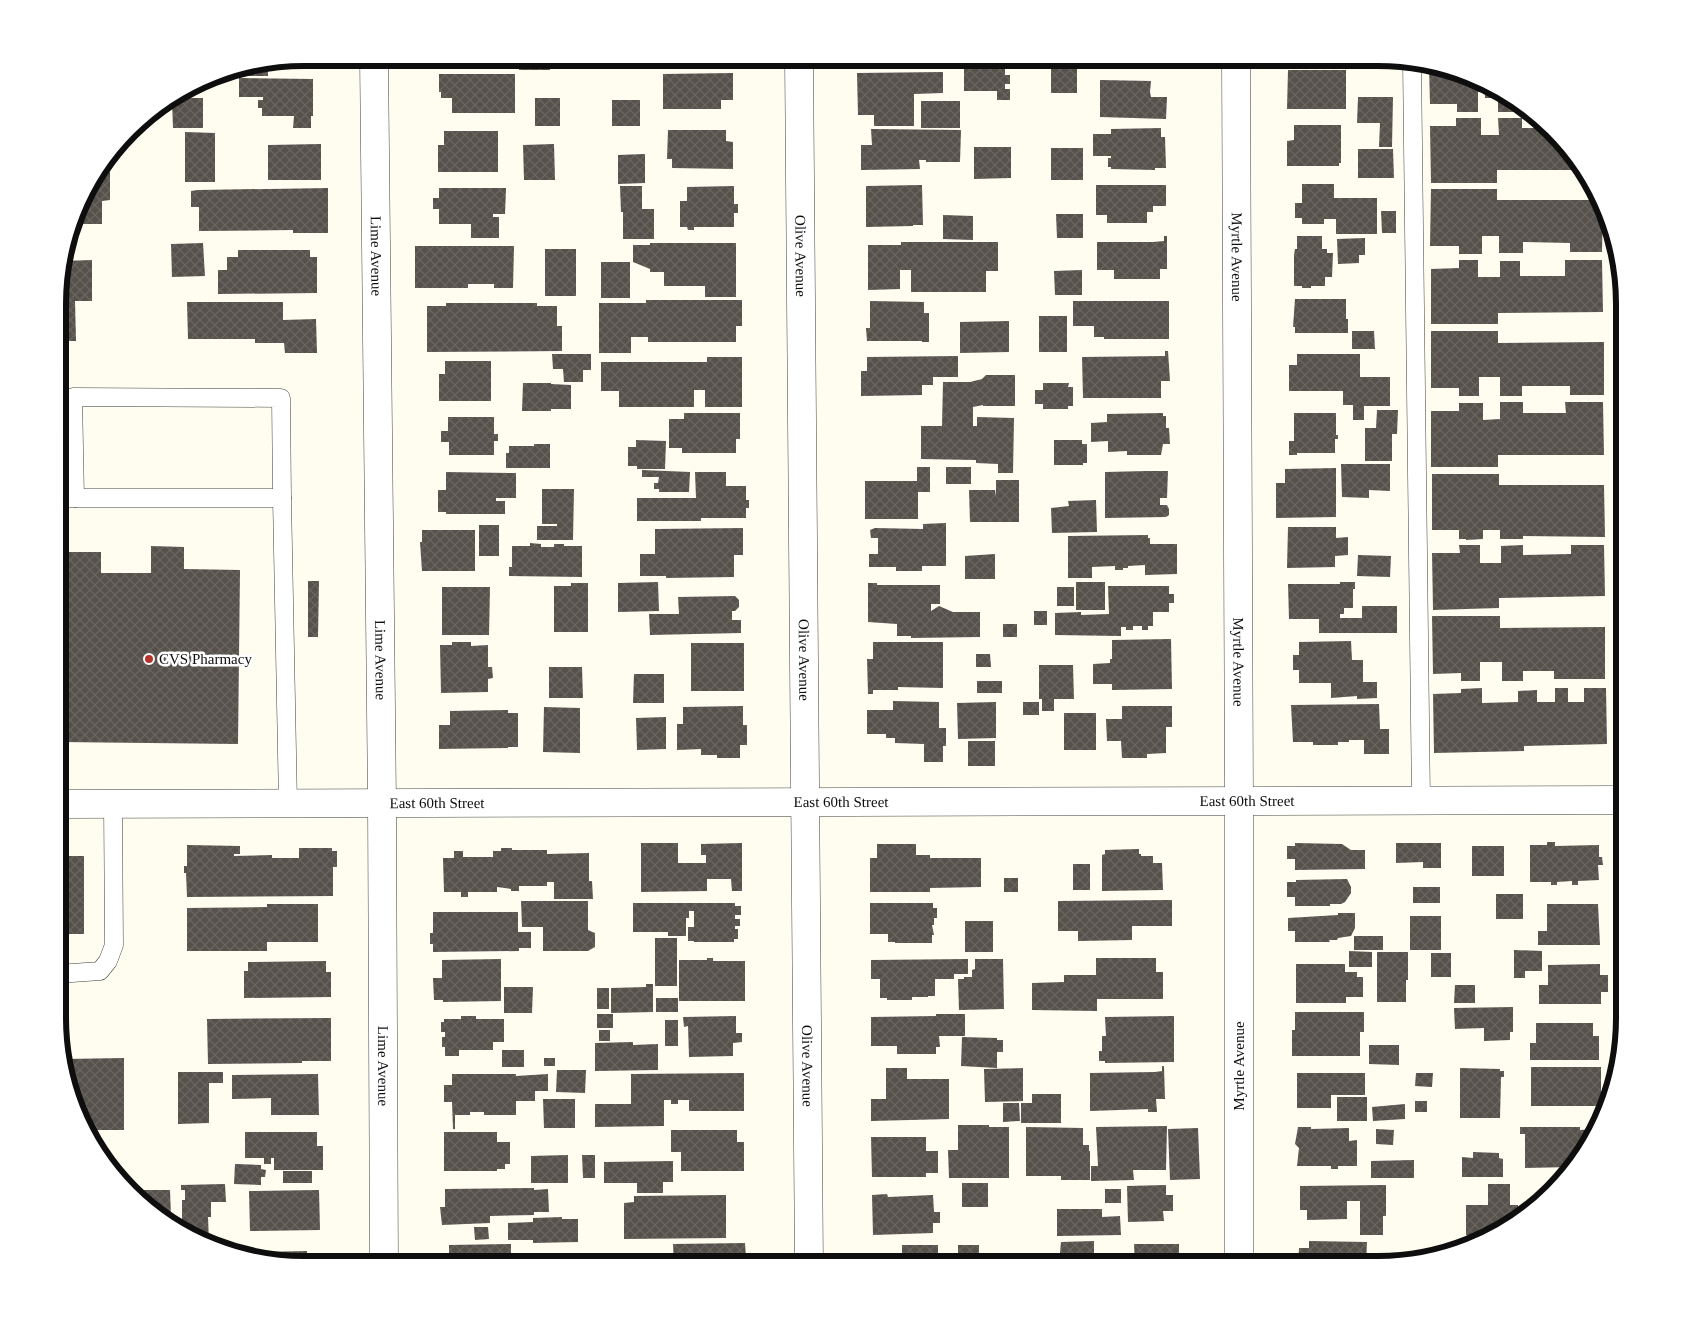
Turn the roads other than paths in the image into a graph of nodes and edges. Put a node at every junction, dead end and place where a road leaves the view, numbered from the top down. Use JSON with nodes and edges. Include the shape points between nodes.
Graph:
{"nodes":[{"id":1,"x":374,"y":66,"type":"edge"},
{"id":2,"x":799,"y":66,"type":"edge"},
{"id":3,"x":1236,"y":66,"type":"edge"},
{"id":4,"x":1412,"y":69,"type":"edge"},
{"id":5,"x":67,"y":498,"type":"edge"},
{"id":6,"x":282,"y":498,"type":"junction"},
{"id":7,"x":1616,"y":800,"type":"edge"},
{"id":8,"x":1239,"y":801,"type":"junction"},
{"id":9,"x":1421,"y":801,"type":"junction"},
{"id":10,"x":806,"y":802,"type":"junction"},
{"id":11,"x":382,"y":803,"type":"junction"},
{"id":12,"x":66,"y":804,"type":"edge"},
{"id":13,"x":113,"y":804,"type":"junction"},
{"id":14,"x":288,"y":804,"type":"junction"},
{"id":15,"x":66,"y":973,"type":"edge"},
{"id":16,"x":384,"y":1256,"type":"edge"},
{"id":17,"x":808,"y":1256,"type":"edge"},
{"id":18,"x":1239,"y":1256,"type":"edge"}],
"edges":[{"from":1,"to":11,"type":"street","name":"Lime Avenue"},
{"from":2,"to":10,"type":"street","name":"Olive Avenue"},
{"from":3,"to":8,"type":"street","name":"Myrtle Avenue"},
{"from":4,"to":9,"type":"lane"},
{"from":5,"to":6,"type":"lane"},
{"from":5,"to":6,"type":"lane","via":[[72,397],[281,398]]},
{"from":6,"to":14,"type":"lane"},
{"from":7,"to":9,"type":"street","name":"East 60th Street"},
{"from":8,"to":9,"type":"street","name":"East 60th Street"},
{"from":8,"to":10,"type":"street","name":"East 60th Street"},
{"from":8,"to":18,"type":"street","name":"Myrtle Avenue"},
{"from":10,"to":11,"type":"street","name":"East 60th Street"},
{"from":10,"to":17,"type":"street","name":"Olive Avenue"},
{"from":11,"to":14,"type":"street","name":"East 60th Street"},
{"from":11,"to":16,"type":"street","name":"Lime Avenue"},
{"from":12,"to":13,"type":"street","name":"East 60th Street"},
{"from":13,"to":14,"type":"street","name":"East 60th Street"},
{"from":13,"to":15,"type":"lane","via":[[114,945],[100,971]]}]}
